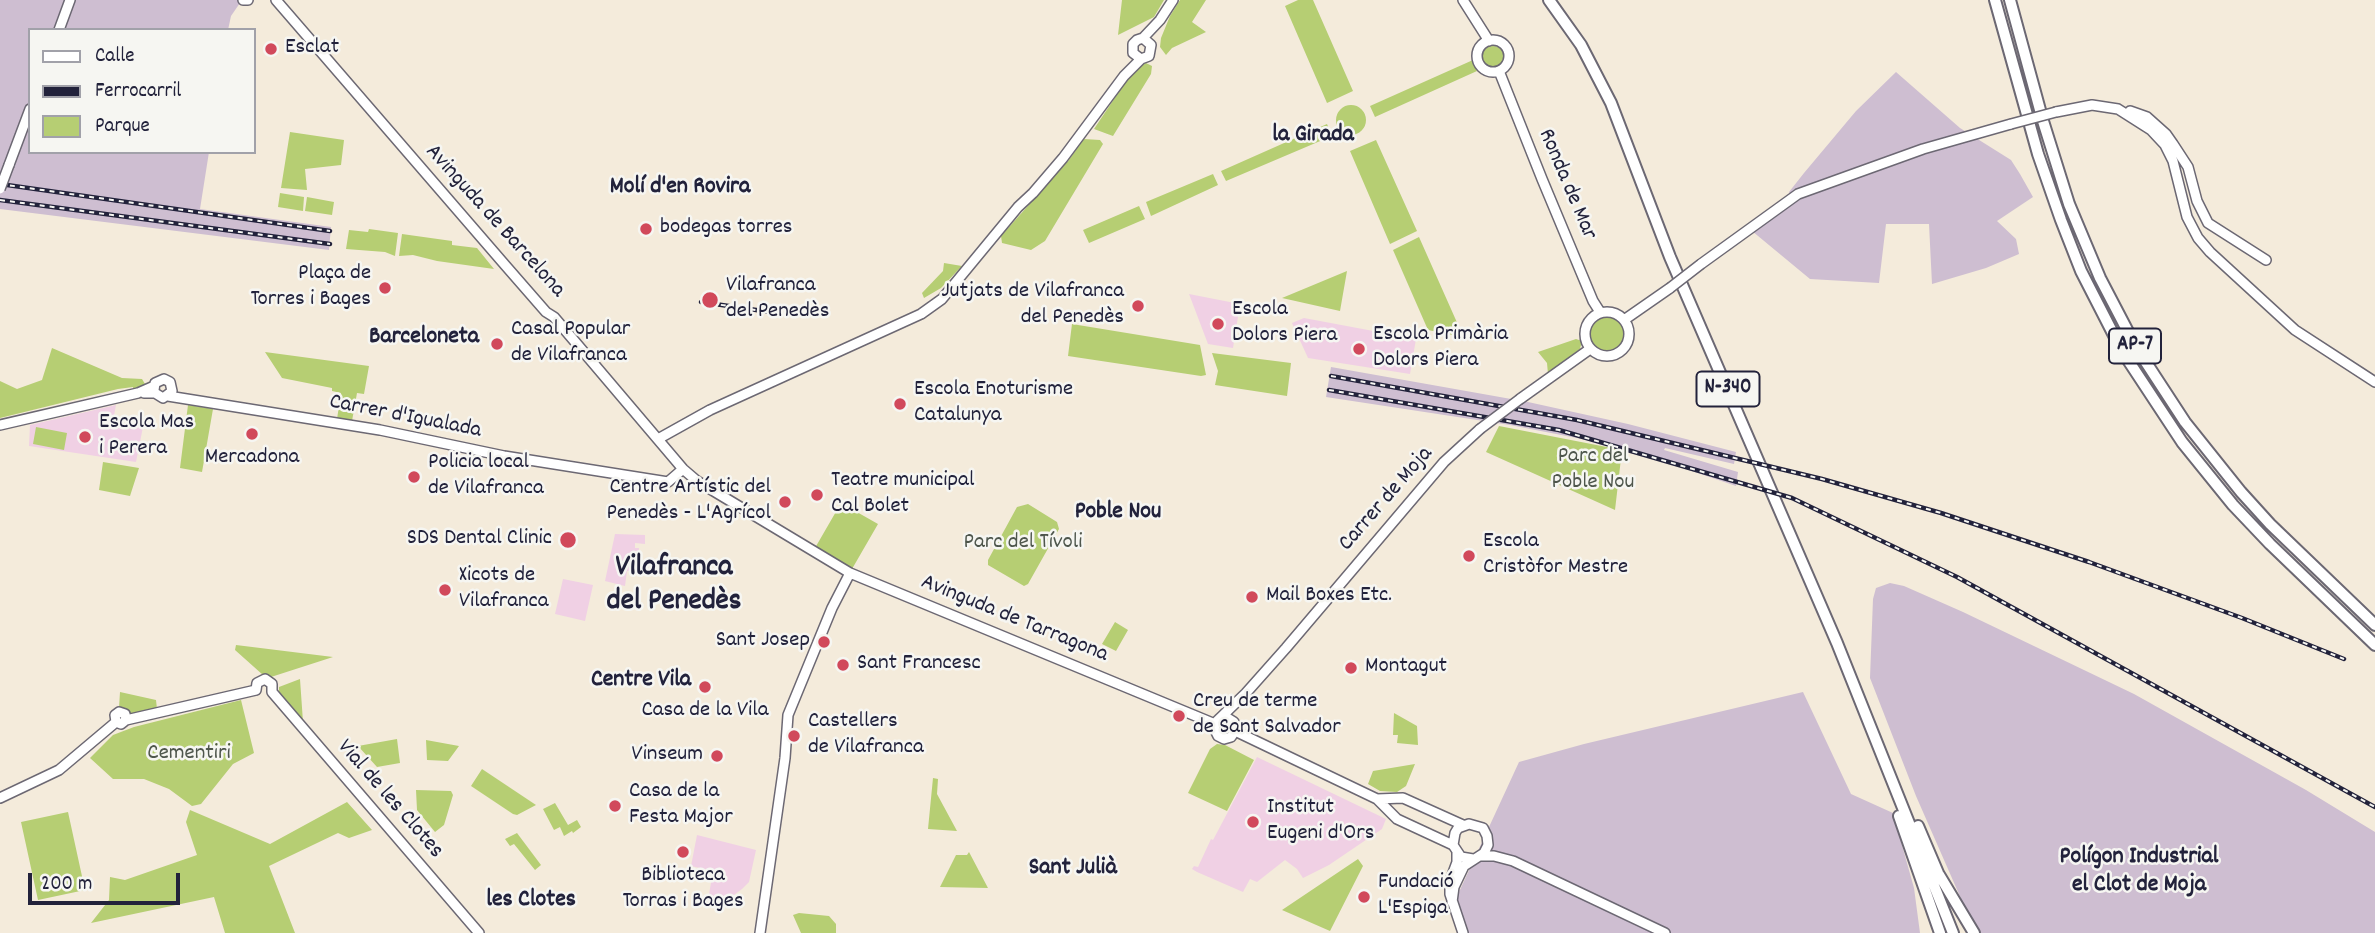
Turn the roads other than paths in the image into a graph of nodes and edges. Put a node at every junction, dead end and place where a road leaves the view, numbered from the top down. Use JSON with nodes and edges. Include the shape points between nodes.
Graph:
{"nodes":[{"id":1,"x":70,"y":0,"type":"edge"},
{"id":2,"x":276,"y":0,"type":"edge"},
{"id":3,"x":1173,"y":0,"type":"edge"},
{"id":4,"x":1463,"y":0,"type":"edge"},
{"id":5,"x":1549,"y":0,"type":"edge"},
{"id":6,"x":1995,"y":0,"type":"edge"},
{"id":7,"x":2010,"y":0,"type":"edge"},
{"id":8,"x":60,"y":28,"type":"edge"},
{"id":9,"x":1489,"y":41,"type":"junction"},
{"id":10,"x":1147,"y":42,"type":"junction"},
{"id":11,"x":1137,"y":56,"type":"junction"},
{"id":12,"x":1499,"y":71,"type":"junction"},
{"id":13,"x":2118,"y":109,"type":"junction"},
{"id":14,"x":28,"y":114,"type":"edge"},
{"id":15,"x":0,"y":189,"type":"edge"},
{"id":16,"x":2266,"y":260,"type":"dead end"},
{"id":17,"x":1600,"y":313,"type":"junction"},
{"id":18,"x":1624,"y":320,"type":"junction"},
{"id":19,"x":1590,"y":349,"type":"junction"},
{"id":20,"x":2375,"y":382,"type":"edge"},
{"id":21,"x":154,"y":389,"type":"junction"},
{"id":22,"x":174,"y":395,"type":"junction"},
{"id":23,"x":0,"y":425,"type":"edge"},
{"id":24,"x":658,"y":439,"type":"junction"},
{"id":25,"x":683,"y":469,"type":"junction"},
{"id":26,"x":802,"y":544,"type":"joint"},
{"id":27,"x":850,"y":573,"type":"junction"},
{"id":28,"x":2375,"y":625,"type":"edge"},
{"id":29,"x":2375,"y":645,"type":"edge"},
{"id":30,"x":1237,"y":701,"type":"junction"},
{"id":31,"x":1232,"y":720,"type":"junction"},
{"id":32,"x":1217,"y":721,"type":"junction"},
{"id":33,"x":1235,"y":731,"type":"junction"},
{"id":34,"x":1893,"y":786,"type":"junction"},
{"id":35,"x":0,"y":798,"type":"edge"},
{"id":36,"x":1377,"y":799,"type":"junction"},
{"id":37,"x":1396,"y":800,"type":"junction"},
{"id":38,"x":1392,"y":812,"type":"junction"},
{"id":39,"x":1464,"y":825,"type":"junction"},
{"id":40,"x":1488,"y":840,"type":"junction"},
{"id":41,"x":1455,"y":849,"type":"junction"},
{"id":42,"x":1476,"y":858,"type":"junction"},
{"id":43,"x":1513,"y":862,"type":"junction"},
{"id":44,"x":1452,"y":902,"type":"junction"},
{"id":45,"x":1951,"y":928,"type":"edge"},
{"id":46,"x":479,"y":933,"type":"edge"},
{"id":47,"x":760,"y":933,"type":"edge"},
{"id":48,"x":1463,"y":933,"type":"edge"},
{"id":49,"x":1665,"y":933,"type":"edge"},
{"id":50,"x":1940,"y":933,"type":"edge"},
{"id":51,"x":1973,"y":933,"type":"edge"}],
"edges":[{"from":1,"to":8,"type":"street"},
{"from":2,"to":24,"type":"street","name":"Avinguda de Barcelona"},
{"from":3,"to":10,"type":"street"},
{"from":4,"to":9,"type":"street","name":"Ronda de Mar"},
{"from":5,"to":34,"type":"highway","number":"N-340","via":[[1581,46],[1611,103],[1670,257],[1837,643]]},
{"from":6,"to":29,"type":"highway","number":"AP-7","via":[[2049,188],[2081,271],[2122,351],[2182,443],[2234,505]]},
{"from":7,"to":28,"type":"highway","number":"AP-7","via":[[2069,204],[2136,348],[2185,422],[2241,492]]},
{"from":9,"to":12,"type":"street","name":"Ronda de Mar","via":[[1500,42],[1507,49],[1507,64]]},
{"from":9,"to":12,"type":"street","name":"Ronda de Mar","via":[[1478,50],[1479,63],[1488,71]]},
{"from":10,"to":11,"type":"street","via":[[1149,56]]},
{"from":10,"to":11,"type":"street","via":[[1135,41],[1132,47]]},
{"from":11,"to":24,"type":"street","via":[[1087,127],[1026,195],[1031,198],[942,299],[886,335],[868,337]]},
{"from":12,"to":17,"type":"street","name":"Ronda de Mar"},
{"from":13,"to":16,"type":"street","via":[[2143,116],[2166,134],[2188,167],[2208,223]]},
{"from":13,"to":18,"type":"street","bridge":true,"via":[[2092,105],[2056,111],[1923,149],[1798,194]]},
{"from":13,"to":20,"type":"street","via":[[2165,145],[2187,217],[2210,251],[2295,330]]},
{"from":14,"to":15,"type":"street","bridge":true},
{"from":17,"to":18,"type":"street","via":[[1613,312]]},
{"from":17,"to":19,"type":"street","via":[[1586,327]]},
{"from":18,"to":19,"type":"street","via":[[1629,334],[1624,348],[1603,356]]},
{"from":19,"to":30,"type":"street","name":"Carrer de Moja","bridge":true,"via":[[1520,398],[1444,461]]},
{"from":21,"to":22,"type":"street","via":[[160,397]]},
{"from":21,"to":22,"type":"street","via":[[164,379]]},
{"from":21,"to":23,"type":"street"},
{"from":22,"to":25,"type":"street","name":"Carrer d'Igualada","via":[[668,482]]},
{"from":24,"to":25,"type":"street","name":"Avinguda de Barcelona"},
{"from":25,"to":26,"type":"street","name":"Avinguda de Barcelona"},
{"from":26,"to":27,"type":"street","name":"Avinguda de Tarragona"},
{"from":27,"to":32,"type":"street","name":"Avinguda de Tarragona"},
{"from":27,"to":47,"type":"street","via":[[788,715]]},
{"from":30,"to":31,"type":"street","name":"Carrer de Moja"},
{"from":30,"to":32,"type":"street","name":"Carrer de Moja"},
{"from":31,"to":32,"type":"street"},
{"from":31,"to":33,"type":"street"},
{"from":32,"to":33,"type":"street","via":[[1215,733],[1220,738],[1230,738]]},
{"from":33,"to":36,"type":"street"},
{"from":34,"to":45,"type":"highway","number":"N-340"},
{"from":34,"to":50,"type":"highway","via":[[1899,817]]},
{"from":34,"to":51,"type":"highway","via":[[1909,806],[1938,873]]},
{"from":35,"to":46,"type":"street","name":"Vial de les Clotes","via":[[59,771],[121,721],[256,690],[257,683],[265,680]]},
{"from":36,"to":37,"type":"street"},
{"from":36,"to":38,"type":"street"},
{"from":37,"to":38,"type":"street"},
{"from":37,"to":39,"type":"street","via":[[1403,798]]},
{"from":38,"to":41,"type":"street"},
{"from":39,"to":40,"type":"street","via":[[1479,826]]},
{"from":39,"to":41,"type":"street","via":[[1455,833]]},
{"from":40,"to":42,"type":"street"},
{"from":40,"to":43,"type":"street"},
{"from":41,"to":42,"type":"street","via":[[1467,859]]},
{"from":41,"to":44,"type":"street"},
{"from":42,"to":43,"type":"street","via":[[1494,856]]},
{"from":42,"to":44,"type":"street","via":[[1464,866]]},
{"from":43,"to":49,"type":"street"},
{"from":44,"to":48,"type":"street"}]}
